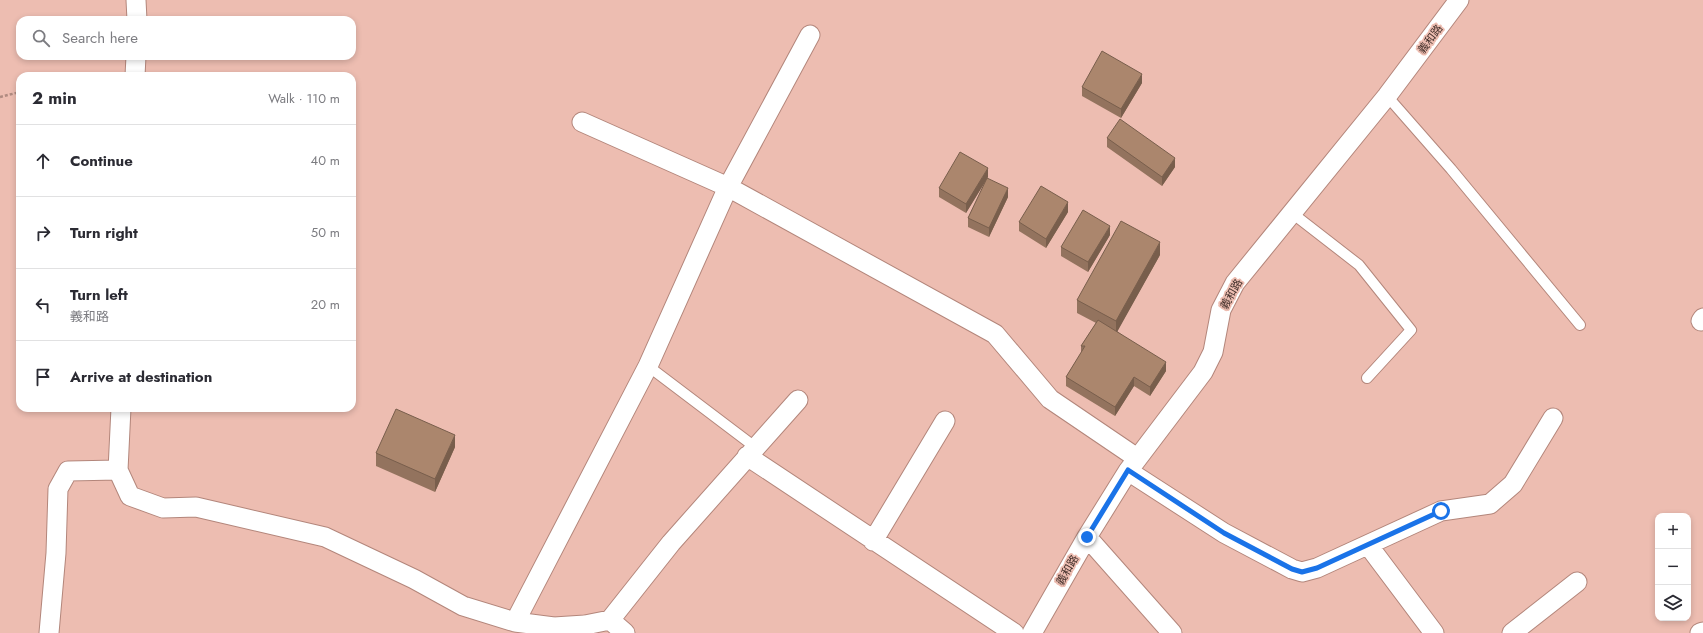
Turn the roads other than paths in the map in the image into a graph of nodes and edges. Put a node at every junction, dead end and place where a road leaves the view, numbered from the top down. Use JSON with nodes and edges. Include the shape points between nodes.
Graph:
{"nodes":[{"id":1,"x":136,"y":0,"type":"edge"},
{"id":2,"x":1459,"y":0,"type":"edge"},
{"id":3,"x":137,"y":16,"type":"edge"},
{"id":4,"x":810,"y":35,"type":"dead end"},
{"id":5,"x":136,"y":60,"type":"edge"},
{"id":6,"x":135,"y":72,"type":"edge"},
{"id":7,"x":1387,"y":96,"type":"junction"},
{"id":8,"x":582,"y":122,"type":"dead end"},
{"id":9,"x":728,"y":187,"type":"junction"},
{"id":10,"x":1292,"y":213,"type":"junction"},
{"id":11,"x":1580,"y":325,"type":"dead end"},
{"id":12,"x":648,"y":366,"type":"junction"},
{"id":13,"x":1367,"y":378,"type":"dead end"},
{"id":14,"x":798,"y":400,"type":"dead end"},
{"id":15,"x":120,"y":412,"type":"edge"},
{"id":16,"x":1553,"y":418,"type":"dead end"},
{"id":17,"x":946,"y":420,"type":"dead end"},
{"id":18,"x":751,"y":452,"type":"junction"},
{"id":19,"x":1132,"y":464,"type":"junction"},
{"id":20,"x":118,"y":470,"type":"junction"},
{"id":21,"x":1087,"y":537,"type":"junction"},
{"id":22,"x":873,"y":541,"type":"junction"},
{"id":23,"x":1368,"y":545,"type":"junction"},
{"id":24,"x":1578,"y":582,"type":"dead end"},
{"id":25,"x":610,"y":620,"type":"junction"},
{"id":26,"x":515,"y":622,"type":"junction"},
{"id":27,"x":49,"y":633,"type":"edge"},
{"id":28,"x":625,"y":633,"type":"edge"},
{"id":29,"x":1014,"y":633,"type":"edge"},
{"id":30,"x":1032,"y":633,"type":"edge"},
{"id":31,"x":1172,"y":633,"type":"edge"},
{"id":32,"x":1434,"y":633,"type":"edge"},
{"id":33,"x":1512,"y":633,"type":"edge"}],
"edges":[{"from":1,"to":3,"type":"street"},
{"from":2,"to":7,"type":"street","name":"義和路"},
{"from":4,"to":9,"type":"street"},
{"from":5,"to":6,"type":"street"},
{"from":7,"to":10,"type":"street","name":"義和路"},
{"from":7,"to":11,"type":"lane"},
{"from":8,"to":9,"type":"street"},
{"from":9,"to":12,"type":"street"},
{"from":9,"to":19,"type":"street","via":[[995,334],[1050,399]]},
{"from":10,"to":13,"type":"lane","via":[[1360,265],[1411,330]]},
{"from":10,"to":19,"type":"street","name":"義和路","via":[[1235,283],[1221,310],[1213,352],[1203,372]]},
{"from":12,"to":18,"type":"lane"},
{"from":12,"to":26,"type":"street"},
{"from":14,"to":18,"type":"street"},
{"from":15,"to":20,"type":"street"},
{"from":16,"to":23,"type":"street","via":[[1513,484],[1490,504],[1441,511]]},
{"from":17,"to":22,"type":"street"},
{"from":18,"to":22,"type":"street"},
{"from":18,"to":25,"type":"street","via":[[671,542]]},
{"from":19,"to":21,"type":"street","name":"義和路"},
{"from":19,"to":23,"type":"street","via":[[1224,533],[1292,569],[1302,572],[1317,568]]},
{"from":20,"to":26,"type":"street","via":[[130,496],[163,508],[196,507],[325,538],[414,579],[463,606]]},
{"from":20,"to":27,"type":"street","via":[[68,472],[58,488],[56,553]]},
{"from":21,"to":30,"type":"street","name":"義和路"},
{"from":21,"to":31,"type":"street"},
{"from":22,"to":29,"type":"street"},
{"from":23,"to":32,"type":"street"},
{"from":24,"to":33,"type":"street"},
{"from":25,"to":26,"type":"street","via":[[554,627]]},
{"from":25,"to":28,"type":"street"}]}
